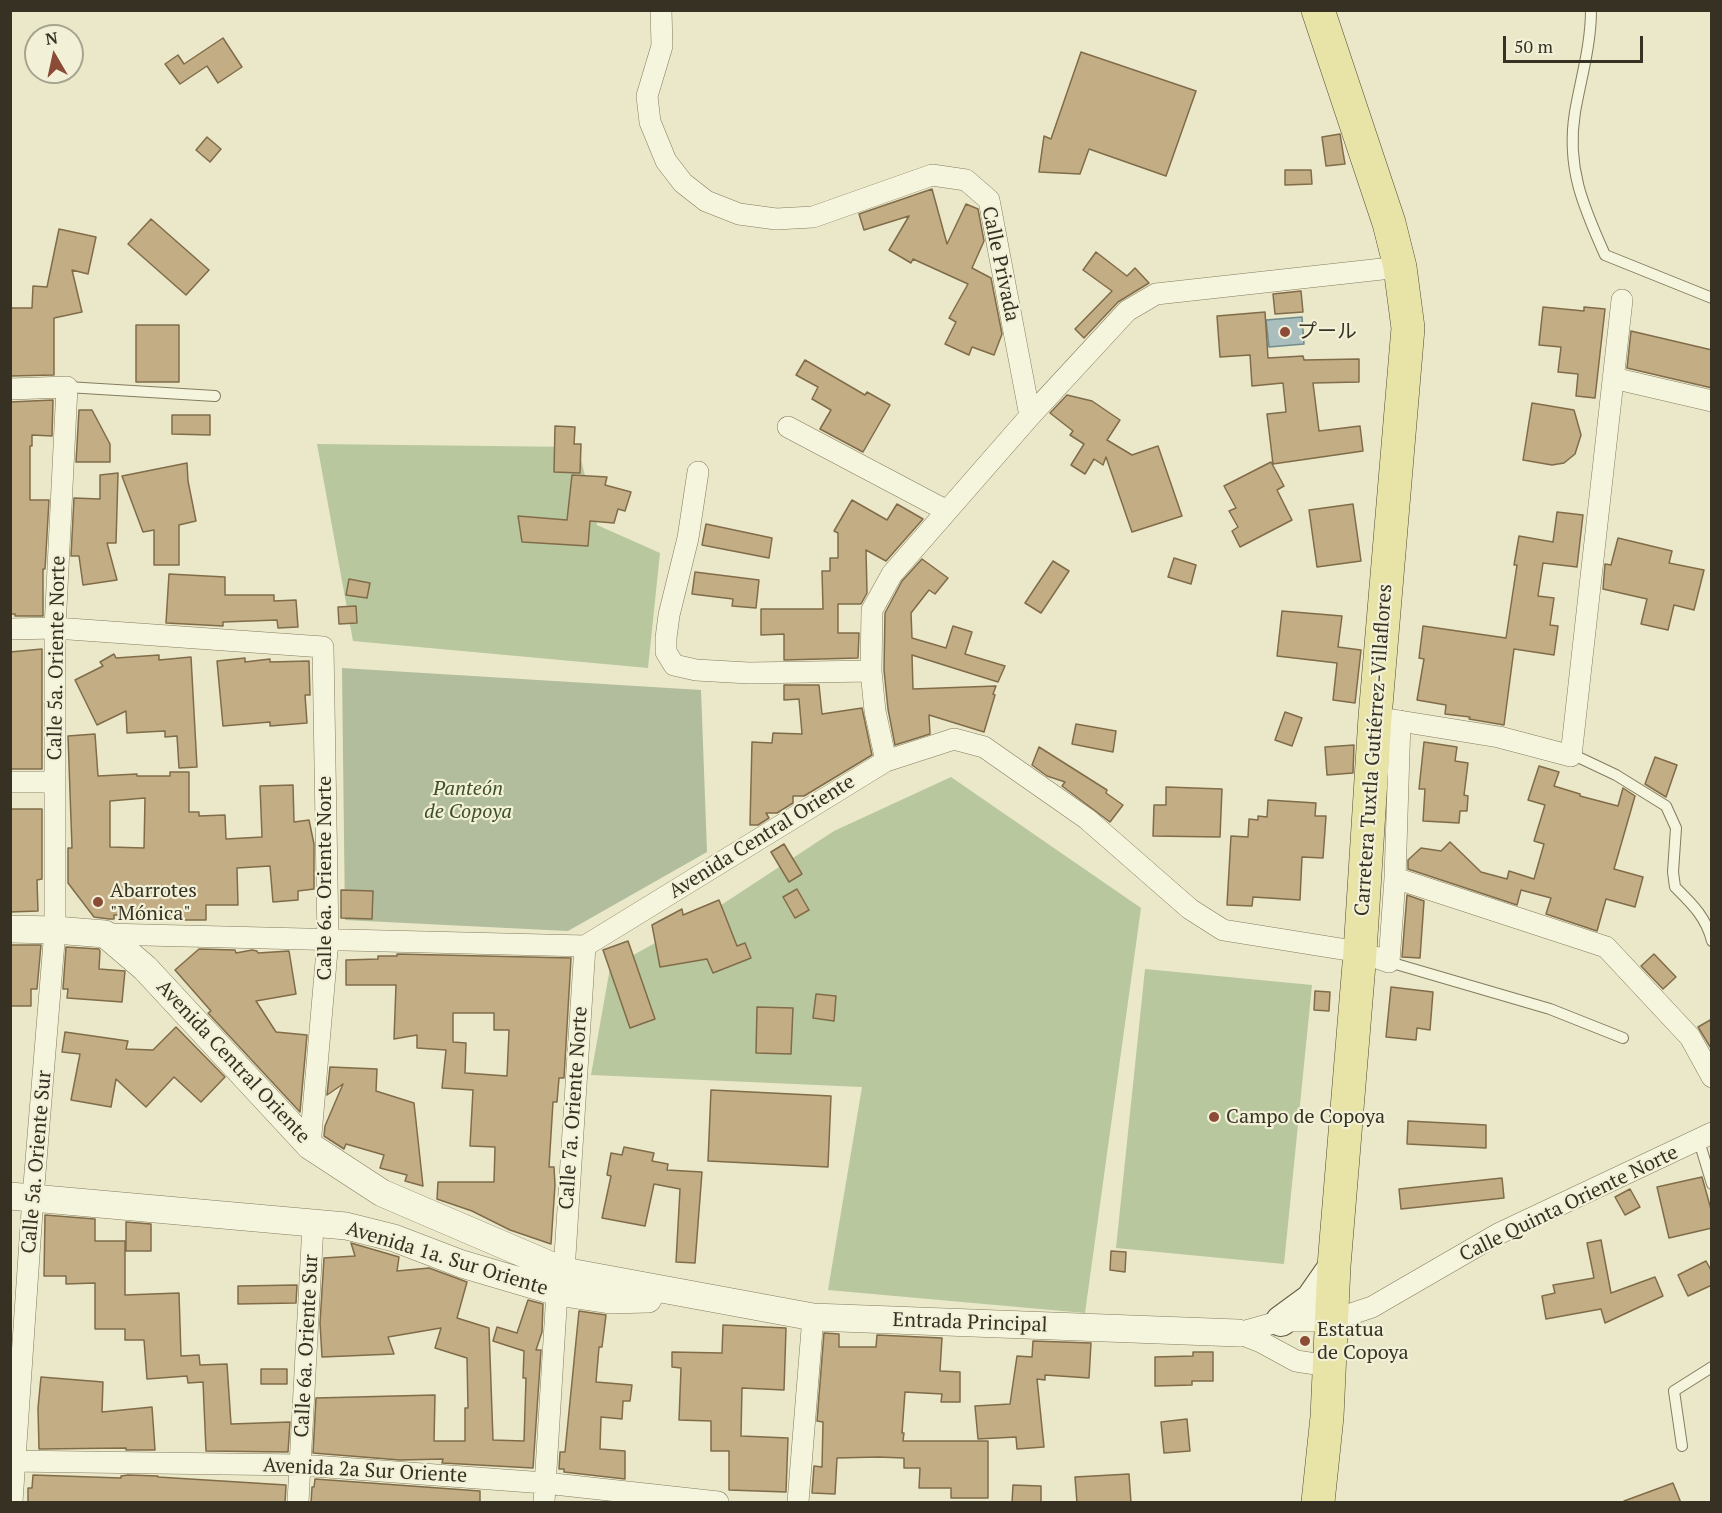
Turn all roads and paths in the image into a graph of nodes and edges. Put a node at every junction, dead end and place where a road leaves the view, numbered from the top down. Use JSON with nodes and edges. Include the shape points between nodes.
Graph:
{"nodes":[{"id":1,"x":661,"y":10,"type":"edge"},
{"id":2,"x":1318,"y":10,"type":"edge"},
{"id":3,"x":1591,"y":10,"type":"edge"},
{"id":4,"x":1400,"y":267,"type":"junction"},
{"id":5,"x":1712,"y":298,"type":"edge"},
{"id":6,"x":1622,"y":300,"type":"dead end"},
{"id":7,"x":1613,"y":378,"type":"junction"},
{"id":8,"x":67,"y":387,"type":"junction"},
{"id":9,"x":10,"y":389,"type":"edge"},
{"id":10,"x":215,"y":396,"type":"dead end"},
{"id":11,"x":1712,"y":401,"type":"edge"},
{"id":12,"x":1030,"y":416,"type":"junction"},
{"id":13,"x":788,"y":427,"type":"dead end"},
{"id":14,"x":698,"y":472,"type":"dead end"},
{"id":15,"x":947,"y":512,"type":"junction"},
{"id":16,"x":55,"y":628,"type":"junction"},
{"id":17,"x":10,"y":630,"type":"edge"},
{"id":18,"x":871,"y":671,"type":"junction"},
{"id":19,"x":1387,"y":719,"type":"junction"},
{"id":20,"x":1571,"y":756,"type":"junction"},
{"id":21,"x":886,"y":761,"type":"junction"},
{"id":22,"x":10,"y":782,"type":"edge"},
{"id":23,"x":55,"y":782,"type":"junction"},
{"id":24,"x":1395,"y":878,"type":"junction"},
{"id":25,"x":10,"y":929,"type":"edge"},
{"id":26,"x":56,"y":930,"type":"junction"},
{"id":27,"x":105,"y":934,"type":"junction"},
{"id":28,"x":328,"y":939,"type":"junction"},
{"id":29,"x":1712,"y":941,"type":"edge"},
{"id":30,"x":585,"y":946,"type":"junction"},
{"id":31,"x":1374,"y":957,"type":"junction"},
{"id":32,"x":1623,"y":1038,"type":"dead end"},
{"id":33,"x":1712,"y":1077,"type":"edge"},
{"id":34,"x":1705,"y":1137,"type":"edge"},
{"id":35,"x":310,"y":1146,"type":"junction"},
{"id":36,"x":1712,"y":1184,"type":"edge"},
{"id":37,"x":22,"y":1196,"type":"edge"},
{"id":38,"x":313,"y":1225,"type":"junction"},
{"id":39,"x":1334,"y":1266,"type":"junction"},
{"id":40,"x":561,"y":1282,"type":"junction"},
{"id":41,"x":704,"y":1298,"type":"joint"},
{"id":42,"x":813,"y":1317,"type":"junction"},
{"id":43,"x":1281,"y":1321,"type":"junction"},
{"id":44,"x":1330,"y":1321,"type":"junction"},
{"id":45,"x":1238,"y":1333,"type":"junction"},
{"id":46,"x":1329,"y":1366,"type":"junction"},
{"id":47,"x":1712,"y":1367,"type":"edge"},
{"id":48,"x":1682,"y":1446,"type":"dead end"},
{"id":49,"x":12,"y":1461,"type":"edge"},
{"id":50,"x":300,"y":1465,"type":"junction"},
{"id":51,"x":544,"y":1493,"type":"edge"},
{"id":52,"x":12,"y":1503,"type":"edge"},
{"id":53,"x":298,"y":1503,"type":"edge"},
{"id":54,"x":718,"y":1503,"type":"edge"},
{"id":55,"x":798,"y":1503,"type":"edge"},
{"id":56,"x":1318,"y":1503,"type":"edge"}],
"edges":[{"from":1,"to":12,"type":"street","name":"Calle Privada","via":[[662,46],[647,96],[650,122],[666,161],[683,183],[706,201],[740,214],[776,219],[813,217],[932,175],[966,180],[989,200]]},
{"from":2,"to":4,"type":"main road","name":"Carretera Tuxtla Gutiérrez-Villaflores"},
{"from":3,"to":5,"type":"lane","via":[[1575,114],[1573,166],[1585,210],[1605,255]]},
{"from":4,"to":12,"type":"street","via":[[1156,294],[1127,311]]},
{"from":4,"to":19,"type":"main road","name":"Carretera Tuxtla Gutiérrez-Villaflores","via":[[1407,328]]},
{"from":6,"to":7,"type":"street"},
{"from":7,"to":11,"type":"street"},
{"from":7,"to":20,"type":"street"},
{"from":8,"to":9,"type":"street"},
{"from":8,"to":10,"type":"lane"},
{"from":8,"to":16,"type":"street","name":"Calle 5a. Oriente Norte"},
{"from":12,"to":15,"type":"street"},
{"from":13,"to":15,"type":"street"},
{"from":14,"to":18,"type":"street","via":[[666,638],[666,652],[674,664],[696,670],[749,673]]},
{"from":15,"to":18,"type":"street","via":[[892,574],[872,610]]},
{"from":16,"to":17,"type":"street"},
{"from":16,"to":23,"type":"street","name":"Calle 5a. Oriente Norte"},
{"from":16,"to":28,"type":"street","name":"Calle 6a. Oriente Norte","via":[[323,646]]},
{"from":18,"to":21,"type":"street"},
{"from":19,"to":20,"type":"street","via":[[1499,737]]},
{"from":19,"to":24,"type":"street"},
{"from":19,"to":31,"type":"main road","name":"Carretera Tuxtla Gutiérrez-Villaflores"},
{"from":20,"to":29,"type":"lane","via":[[1616,775],[1666,806],[1676,828],[1675,887],[1698,909]]},
{"from":21,"to":30,"type":"street","name":"Avenida Central Oriente"},
{"from":21,"to":31,"type":"street","name":"Avenida Central Oriente","via":[[954,739],[984,747],[1087,819],[1190,909],[1223,930]]},
{"from":22,"to":23,"type":"street"},
{"from":23,"to":26,"type":"street","name":"Calle 5a. Oriente Norte"},
{"from":24,"to":31,"type":"street"},
{"from":24,"to":33,"type":"street","via":[[1606,947],[1690,1037]]},
{"from":25,"to":26,"type":"street"},
{"from":26,"to":27,"type":"street"},
{"from":26,"to":37,"type":"street","name":"Calle 5a. Oriente Sur"},
{"from":27,"to":28,"type":"street"},
{"from":27,"to":35,"type":"street","name":"Avenida Central Oriente","via":[[146,968]]},
{"from":28,"to":30,"type":"street"},
{"from":28,"to":35,"type":"street","name":"Calle 6a. Oriente Norte"},
{"from":30,"to":40,"type":"street","name":"Calle 7a. Oriente Norte"},
{"from":31,"to":32,"type":"lane","via":[[1550,1009]]},
{"from":31,"to":39,"type":"main road","name":"Carretera Tuxtla Gutiérrez-Villaflores"},
{"from":34,"to":36,"type":"lane"},
{"from":34,"to":44,"type":"street","name":"Calle Quinta Oriente Norte","via":[[1498,1234],[1372,1307]]},
{"from":35,"to":40,"type":"street","name":"Avenida Central Oriente","via":[[382,1193]]},
{"from":37,"to":38,"type":"street","name":"Avenida 1a. Sur Oriente"},
{"from":37,"to":49,"type":"street","name":"Calle 5a. Oriente Sur"},
{"from":38,"to":40,"type":"street","name":"Avenida 1a. Sur Oriente","via":[[346,1226],[394,1238],[462,1264]]},
{"from":38,"to":50,"type":"street","name":"Calle 6a. Oriente Sur"},
{"from":39,"to":43,"type":"main road","via":[[1311,1299]]},
{"from":39,"to":44,"type":"main road","name":"Carretera Tuxtla Gutiérrez-Villaflores"},
{"from":40,"to":41,"type":"street","name":"Avenida 1a. Sur Oriente","via":[[610,1300]]},
{"from":40,"to":51,"type":"street","name":"Calle 7a. Oriente Norte"},
{"from":41,"to":42,"type":"street","name":"Entrada Principal"},
{"from":42,"to":45,"type":"street","name":"Entrada Principal"},
{"from":42,"to":55,"type":"street"},
{"from":43,"to":44,"type":"street","name":"Calle Quinta Oriente Norte"},
{"from":43,"to":45,"type":"street","name":"Calle Quinta Oriente Norte"},
{"from":44,"to":46,"type":"main road","name":"Carretera Tuxtla Gutiérrez-Villaflores"},
{"from":45,"to":46,"type":"street","via":[[1296,1361]]},
{"from":46,"to":56,"type":"main road","name":"Carretera Tuxtla Gutiérrez-Villaflores"},
{"from":47,"to":48,"type":"lane","via":[[1674,1391]]},
{"from":49,"to":50,"type":"street","name":"Avenida 2a Sur Oriente"},
{"from":49,"to":52,"type":"street","name":"Calle 5a. Oriente Sur"},
{"from":50,"to":51,"type":"street","name":"Avenida 2a Sur Oriente"},
{"from":50,"to":53,"type":"street","name":"Calle 6a. Oriente Sur"},
{"from":51,"to":54,"type":"street","name":"Avenida 2a Sur Oriente"}]}
